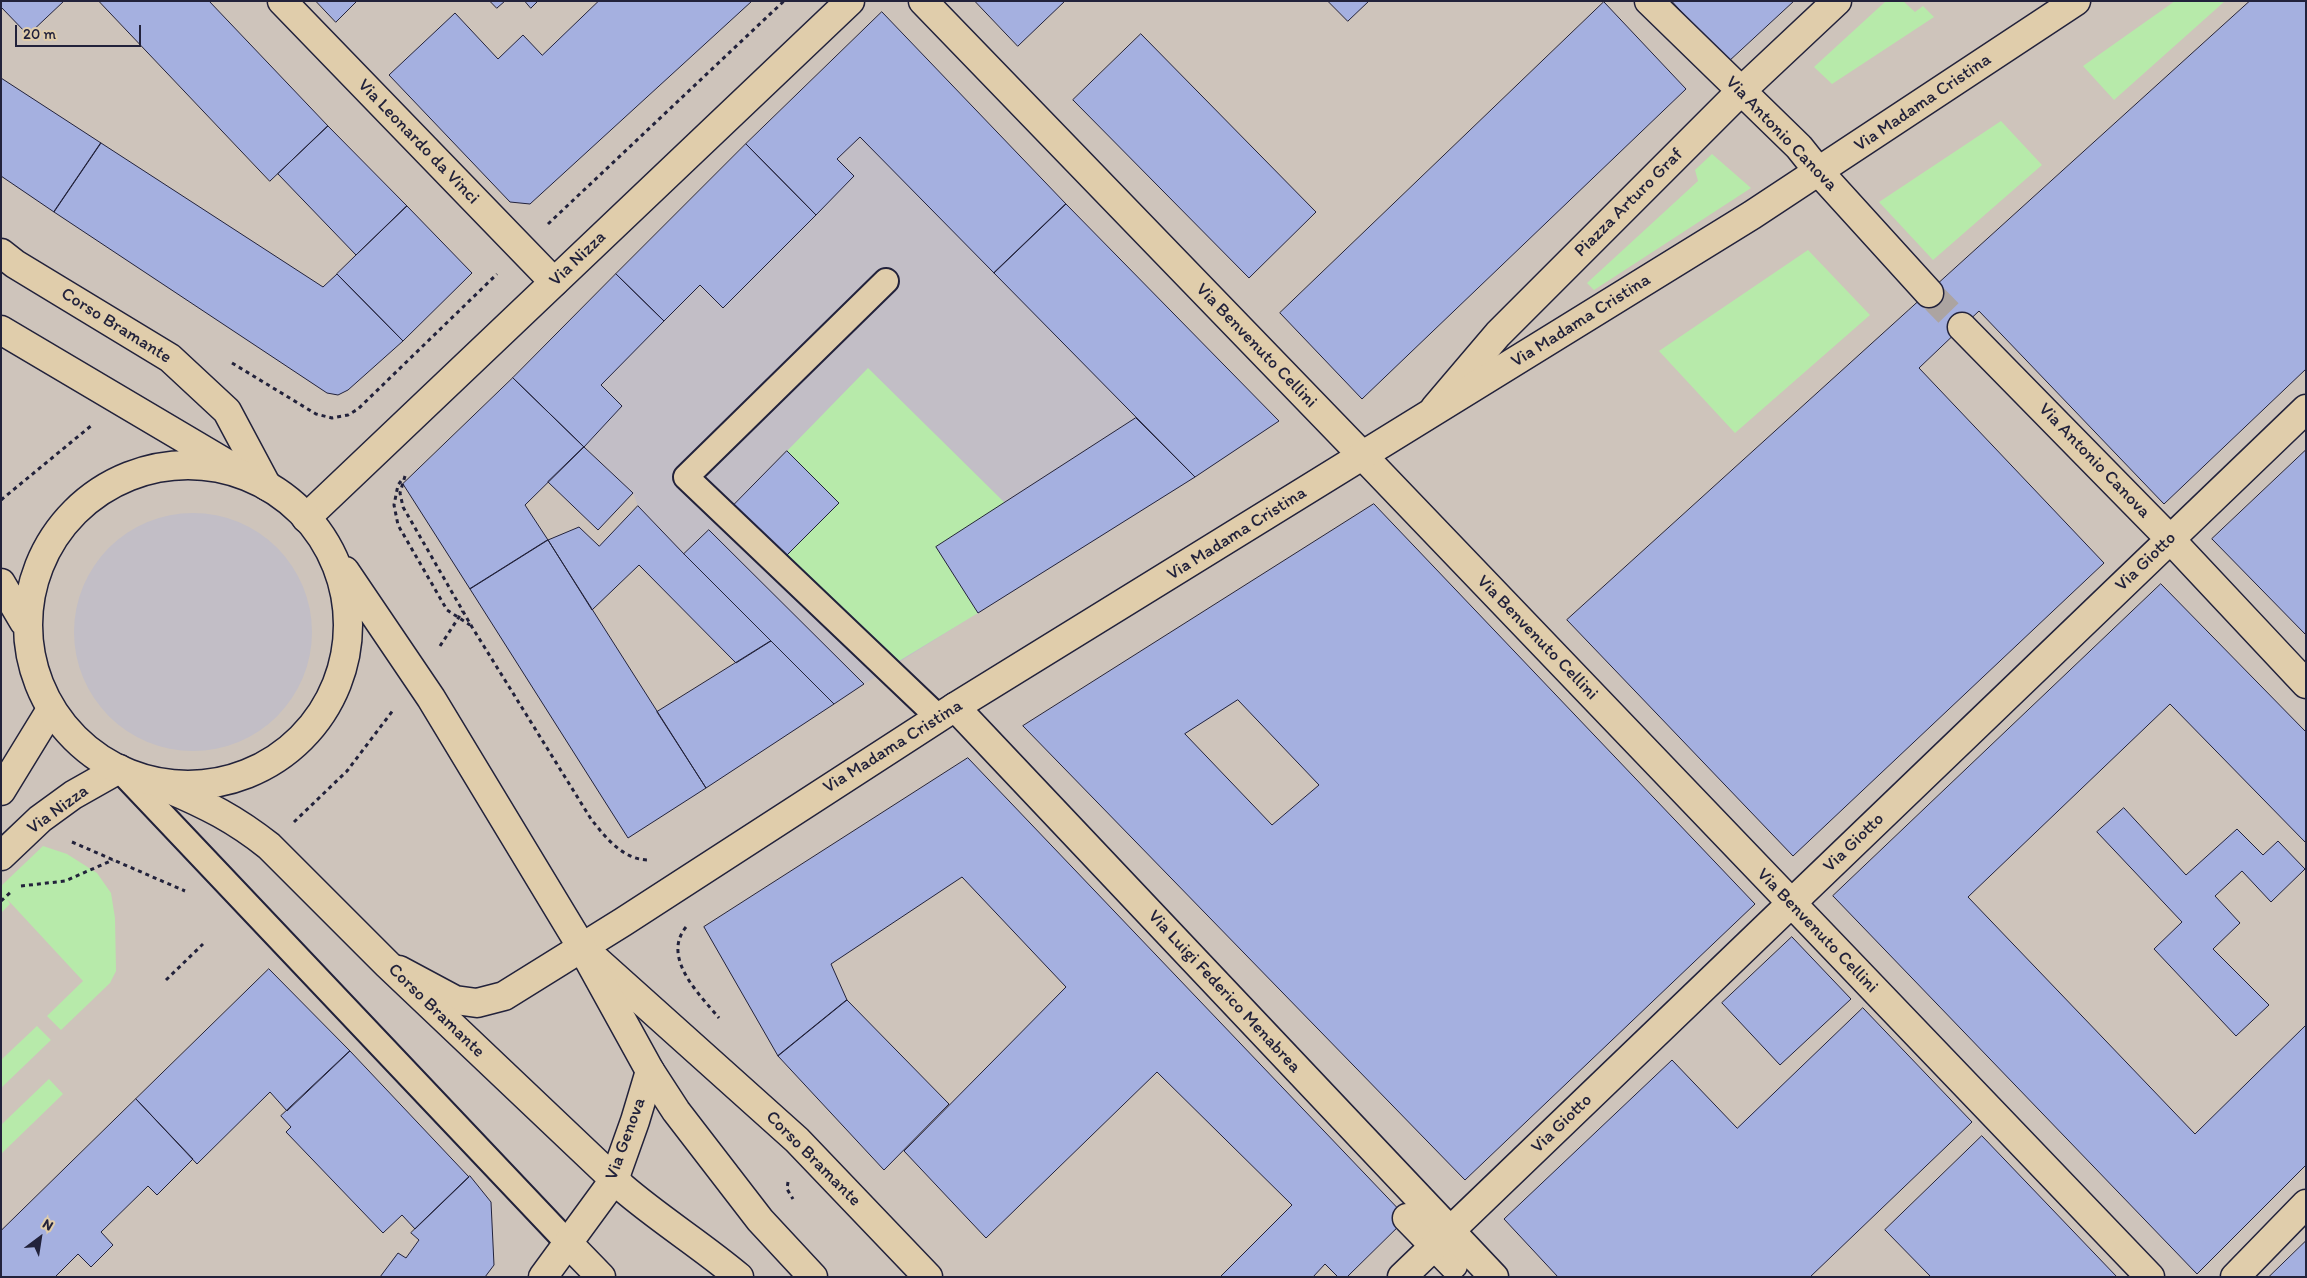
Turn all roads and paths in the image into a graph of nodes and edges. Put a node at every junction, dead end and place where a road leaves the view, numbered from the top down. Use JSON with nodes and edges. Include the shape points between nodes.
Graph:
{"nodes":[{"id":1,"x":282,"y":1,"type":"edge"},
{"id":2,"x":784,"y":1,"type":"edge"},
{"id":3,"x":850,"y":1,"type":"edge"},
{"id":4,"x":923,"y":1,"type":"edge"},
{"id":5,"x":1649,"y":1,"type":"edge"},
{"id":6,"x":1837,"y":1,"type":"edge"},
{"id":7,"x":2076,"y":1,"type":"edge"},
{"id":8,"x":1740,"y":92,"type":"junction"},
{"id":9,"x":1819,"y":172,"type":"junction"},
{"id":10,"x":522,"y":249,"type":"junction"},
{"id":11,"x":1,"y":253,"type":"edge"},
{"id":12,"x":886,"y":280,"type":"dead end"},
{"id":13,"x":554,"y":282,"type":"junction"},
{"id":14,"x":1929,"y":293,"type":"tunnel mouth"},
{"id":15,"x":1962,"y":327,"type":"tunnel mouth"},
{"id":16,"x":1,"y":330,"type":"edge"},
{"id":17,"x":231,"y":362,"type":"dead end"},
{"id":18,"x":2306,"y":409,"type":"edge"},
{"id":19,"x":1431,"y":413,"type":"junction"},
{"id":20,"x":1363,"y":456,"type":"junction"},
{"id":21,"x":236,"y":469,"type":"junction"},
{"id":22,"x":268,"y":486,"type":"junction"},
{"id":23,"x":306,"y":518,"type":"junction"},
{"id":24,"x":2170,"y":539,"type":"junction"},
{"id":25,"x":337,"y":559,"type":"junction"},
{"id":26,"x":1,"y":583,"type":"edge"},
{"id":27,"x":463,"y":611,"type":"junction"},
{"id":28,"x":459,"y":618,"type":"junction"},
{"id":29,"x":24,"y":622,"type":"junction"},
{"id":30,"x":472,"y":627,"type":"junction"},
{"id":31,"x":418,"y":677,"type":"junction"},
{"id":32,"x":2306,"y":684,"type":"edge"},
{"id":33,"x":50,"y":711,"type":"junction"},
{"id":34,"x":947,"y":713,"type":"junction"},
{"id":35,"x":119,"y":769,"type":"junction"},
{"id":36,"x":1,"y":791,"type":"edge"},
{"id":37,"x":63,"y":838,"type":"dead end"},
{"id":38,"x":269,"y":846,"type":"junction"},
{"id":39,"x":1,"y":856,"type":"edge"},
{"id":40,"x":113,"y":860,"type":"junction"},
{"id":41,"x":652,"y":860,"type":"dead end"},
{"id":42,"x":225,"y":879,"type":"junction"},
{"id":43,"x":1,"y":901,"type":"edge"},
{"id":44,"x":1791,"y":904,"type":"junction"},
{"id":45,"x":691,"y":922,"type":"dead end"},
{"id":46,"x":203,"y":944,"type":"dead end"},
{"id":47,"x":581,"y":946,"type":"junction"},
{"id":48,"x":387,"y":964,"type":"junction"},
{"id":49,"x":166,"y":980,"type":"dead end"},
{"id":50,"x":724,"y":1026,"type":"dead end"},
{"id":51,"x":650,"y":1071,"type":"junction"},
{"id":52,"x":614,"y":1180,"type":"junction"},
{"id":53,"x":2306,"y":1204,"type":"edge"},
{"id":54,"x":1407,"y":1218,"type":"dead end"},
{"id":55,"x":568,"y":1243,"type":"junction"},
{"id":56,"x":1446,"y":1248,"type":"junction"},
{"id":57,"x":543,"y":1277,"type":"edge"},
{"id":58,"x":601,"y":1277,"type":"edge"},
{"id":59,"x":739,"y":1277,"type":"edge"},
{"id":60,"x":814,"y":1277,"type":"edge"},
{"id":61,"x":928,"y":1277,"type":"edge"},
{"id":62,"x":1402,"y":1277,"type":"edge"},
{"id":63,"x":1494,"y":1277,"type":"edge"},
{"id":64,"x":2150,"y":1277,"type":"edge"},
{"id":65,"x":2235,"y":1277,"type":"edge"}],
"edges":[{"from":1,"to":10,"type":"street","name":"Via Leonardo da Vinci"},
{"from":2,"to":10,"type":"path"},
{"from":3,"to":13,"type":"street","name":"Via Nizza"},
{"from":4,"to":20,"type":"street","name":"Via Benvenuto Cellini"},
{"from":5,"to":8,"type":"street","name":"Via Antonio Canova"},
{"from":6,"to":8,"type":"street","name":"Piazza Arturo Graf"},
{"from":7,"to":9,"type":"street","name":"Via Madama Cristina"},
{"from":8,"to":9,"type":"street","name":"Via Antonio Canova","via":[[1799,148]]},
{"from":8,"to":19,"type":"street","name":"Piazza Arturo Graf","via":[[1498,334]]},
{"from":9,"to":14,"type":"street","name":"Via Antonio Canova"},
{"from":9,"to":19,"type":"street","name":"Via Madama Cristina"},
{"from":10,"to":13,"type":"street","name":"Via Leonardo da Vinci"},
{"from":10,"to":17,"type":"path","via":[[358,409],[348,415],[332,418],[316,414]]},
{"from":11,"to":22,"type":"street","name":"Corso Bramante","via":[[170,358],[227,411]]},
{"from":12,"to":34,"type":"lane","via":[[686,477]]},
{"from":13,"to":23,"type":"street","name":"Via Nizza"},
{"from":15,"to":24,"type":"street","name":"Via Antonio Canova"},
{"from":16,"to":21,"type":"street"},
{"from":18,"to":24,"type":"street","name":"Via Giotto"},
{"from":19,"to":20,"type":"street","name":"Via Madama Cristina"},
{"from":20,"to":34,"type":"street","name":"Via Madama Cristina"},
{"from":20,"to":44,"type":"street","name":"Via Benvenuto Cellini"},
{"from":21,"to":22,"type":"street"},
{"from":21,"to":29,"type":"street","via":[[170,465],[142,473],[92,500],[45,549],[29,590]]},
{"from":22,"to":23,"type":"street","name":"Corso Bramante"},
{"from":23,"to":25,"type":"street","name":"Corso Bramante","via":[[323,536]]},
{"from":24,"to":32,"type":"street","name":"Via Antonio Canova"},
{"from":24,"to":44,"type":"street","name":"Via Giotto"},
{"from":25,"to":31,"type":"street","name":"Corso Bramante"},
{"from":25,"to":35,"type":"street","via":[[347,604],[343,661],[339,681],[306,736],[268,768],[241,779],[214,784],[180,784]]},
{"from":26,"to":29,"type":"street"},
{"from":27,"to":28,"type":"path"},
{"from":27,"to":28,"type":"path","via":[[403,507],[400,493],[407,473],[398,485],[394,505],[398,525],[447,610]]},
{"from":27,"to":30,"type":"path"},
{"from":28,"to":30,"type":"path"},
{"from":28,"to":31,"type":"path"},
{"from":29,"to":33,"type":"street","via":[[36,681]]},
{"from":30,"to":41,"type":"path","via":[[591,819],[610,843],[637,860]]},
{"from":31,"to":38,"type":"path","via":[[347,771]]},
{"from":31,"to":47,"type":"street","name":"Corso Bramante"},
{"from":33,"to":35,"type":"street","via":[[76,744]]},
{"from":33,"to":36,"type":"street"},
{"from":34,"to":47,"type":"street","name":"Via Madama Cristina"},
{"from":34,"to":56,"type":"street","name":"Via Luigi Federico Menabrea"},
{"from":35,"to":38,"type":"street","name":"Corso Bramante","via":[[207,805],[248,828]]},
{"from":35,"to":39,"type":"street","name":"Via Nizza","via":[[73,795]]},
{"from":35,"to":42,"type":"lane"},
{"from":37,"to":40,"type":"path"},
{"from":38,"to":48,"type":"street","name":"Corso Bramante"},
{"from":40,"to":42,"type":"path","via":[[199,897]]},
{"from":40,"to":43,"type":"path","via":[[65,881],[16,887]]},
{"from":42,"to":55,"type":"lane"},
{"from":44,"to":56,"type":"street","name":"Via Giotto"},
{"from":44,"to":64,"type":"street","name":"Via Benvenuto Cellini"},
{"from":45,"to":50,"type":"path","via":[[684,929],[678,948],[682,972]]},
{"from":46,"to":49,"type":"path"},
{"from":47,"to":48,"type":"street","name":"Via Madama Cristina","via":[[504,996],[477,1003],[456,1000]]},
{"from":47,"to":51,"type":"street","name":"Corso Bramante"},
{"from":47,"to":61,"type":"street","name":"Corso Bramante","via":[[797,1140]]},
{"from":48,"to":52,"type":"street","name":"Corso Bramante"},
{"from":51,"to":52,"type":"street","name":"Via Genova"},
{"from":51,"to":60,"type":"street","name":"Corso Bramante","via":[[676,1111],[760,1220]]},
{"from":52,"to":55,"type":"street","name":"Via Genova"},
{"from":52,"to":59,"type":"street","name":"Corso Bramante","via":[[646,1208]]},
{"from":53,"to":65,"type":"street"},
{"from":54,"to":56,"type":"street"},
{"from":55,"to":57,"type":"street","name":"Via Genova"},
{"from":55,"to":58,"type":"street"},
{"from":56,"to":62,"type":"street","name":"Via Giotto"},
{"from":56,"to":63,"type":"street","name":"Via Luigi Federico Menabrea"}]}
